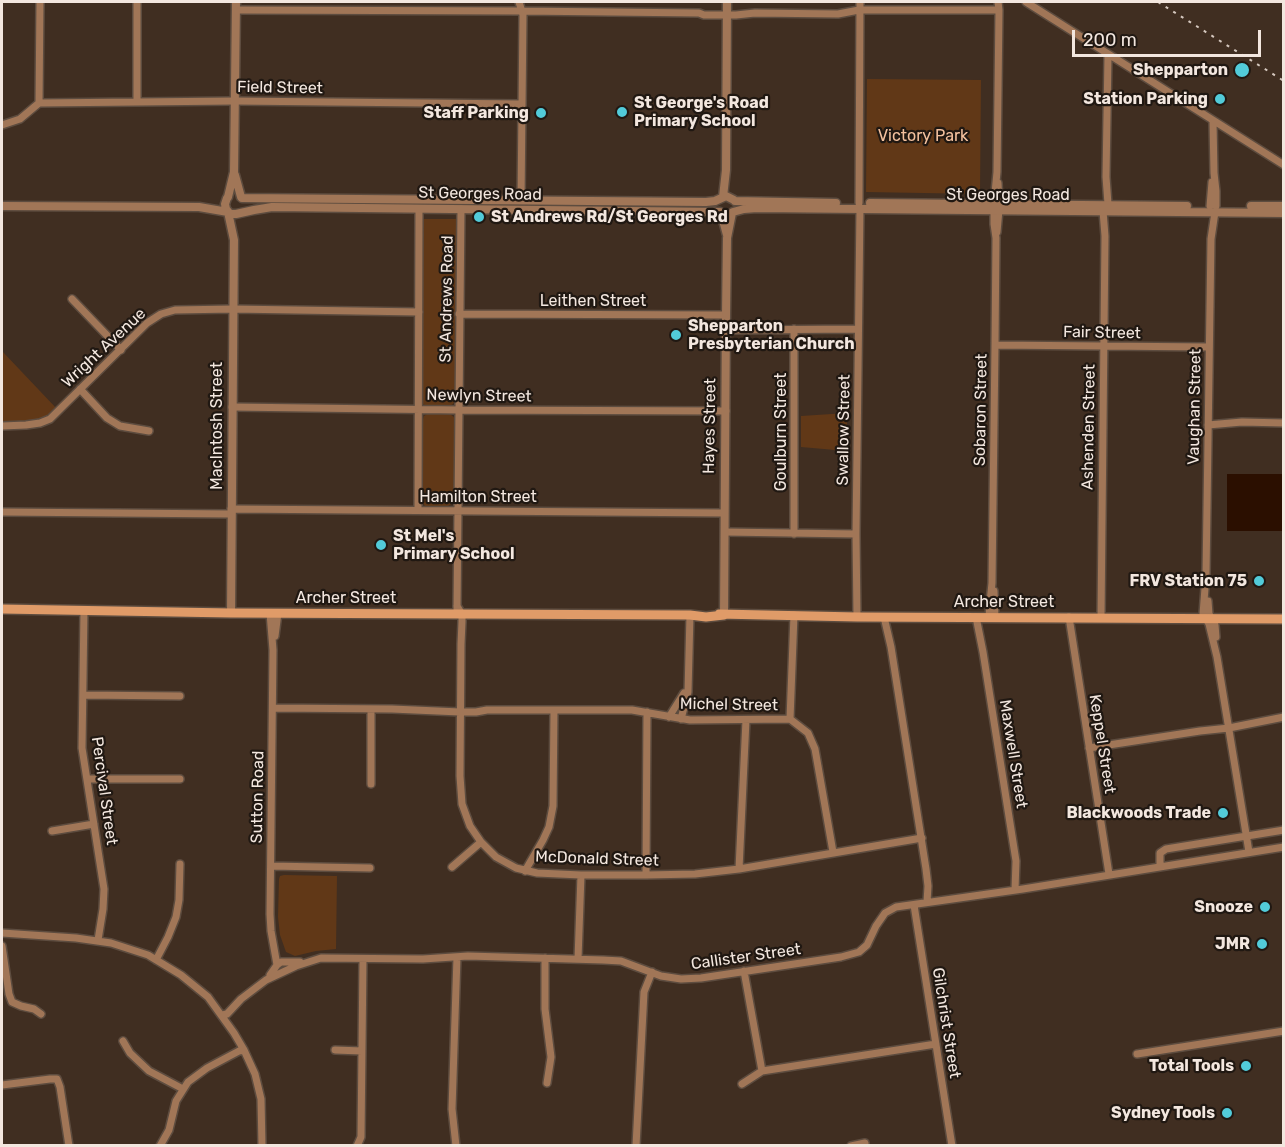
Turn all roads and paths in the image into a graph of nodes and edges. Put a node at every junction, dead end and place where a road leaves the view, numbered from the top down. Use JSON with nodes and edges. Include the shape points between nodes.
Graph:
{"nodes":[{"id":1,"x":40,"y":2,"type":"edge"},
{"id":2,"x":137,"y":2,"type":"edge"},
{"id":3,"x":519,"y":2,"type":"edge"},
{"id":4,"x":727,"y":2,"type":"edge"},
{"id":5,"x":998,"y":2,"type":"edge"},
{"id":6,"x":1003,"y":2,"type":"edge"},
{"id":7,"x":1026,"y":2,"type":"edge"},
{"id":8,"x":236,"y":5,"type":"edge"},
{"id":9,"x":860,"y":6,"type":"edge"},
{"id":10,"x":999,"y":10,"type":"junction"},
{"id":11,"x":522,"y":11,"type":"junction"},
{"id":12,"x":727,"y":13,"type":"junction"},
{"id":13,"x":1108,"y":55,"type":"junction"},
{"id":14,"x":137,"y":101,"type":"junction"},
{"id":15,"x":235,"y":101,"type":"junction"},
{"id":16,"x":39,"y":103,"type":"junction"},
{"id":17,"x":522,"y":104,"type":"junction"},
{"id":18,"x":1213,"y":122,"type":"junction"},
{"id":19,"x":2,"y":125,"type":"edge"},
{"id":20,"x":1284,"y":165,"type":"edge"},
{"id":21,"x":726,"y":170,"type":"junction"},
{"id":22,"x":234,"y":172,"type":"junction"},
{"id":23,"x":722,"y":197,"type":"junction"},
{"id":24,"x":228,"y":198,"type":"junction"},
{"id":25,"x":241,"y":198,"type":"junction"},
{"id":26,"x":735,"y":201,"type":"junction"},
{"id":27,"x":321,"y":203,"type":"junction"},
{"id":28,"x":419,"y":204,"type":"junction"},
{"id":29,"x":521,"y":205,"type":"junction"},
{"id":30,"x":755,"y":205,"type":"junction"},
{"id":31,"x":2,"y":206,"type":"edge"},
{"id":32,"x":466,"y":206,"type":"junction"},
{"id":33,"x":859,"y":206,"type":"junction"},
{"id":34,"x":1284,"y":206,"type":"edge"},
{"id":35,"x":199,"y":207,"type":"junction"},
{"id":36,"x":701,"y":207,"type":"junction"},
{"id":37,"x":997,"y":207,"type":"junction"},
{"id":38,"x":1106,"y":207,"type":"junction"},
{"id":39,"x":1212,"y":209,"type":"junction"},
{"id":40,"x":228,"y":212,"type":"junction"},
{"id":41,"x":721,"y":212,"type":"junction"},
{"id":42,"x":732,"y":212,"type":"junction"},
{"id":43,"x":1284,"y":213,"type":"edge"},
{"id":44,"x":239,"y":214,"type":"junction"},
{"id":45,"x":727,"y":238,"type":"junction"},
{"id":46,"x":234,"y":240,"type":"junction"},
{"id":47,"x":72,"y":299,"type":"dead end"},
{"id":48,"x":233,"y":309,"type":"junction"},
{"id":49,"x":419,"y":312,"type":"junction"},
{"id":50,"x":459,"y":314,"type":"junction"},
{"id":51,"x":726,"y":315,"type":"junction"},
{"id":52,"x":794,"y":329,"type":"junction"},
{"id":53,"x":858,"y":329,"type":"junction"},
{"id":54,"x":726,"y":330,"type":"junction"},
{"id":55,"x":995,"y":345,"type":"junction"},
{"id":56,"x":1104,"y":346,"type":"junction"},
{"id":57,"x":1209,"y":347,"type":"junction"},
{"id":58,"x":120,"y":350,"type":"junction"},
{"id":59,"x":80,"y":389,"type":"junction"},
{"id":60,"x":232,"y":407,"type":"junction"},
{"id":61,"x":418,"y":409,"type":"junction"},
{"id":62,"x":459,"y":410,"type":"junction"},
{"id":63,"x":726,"y":411,"type":"junction"},
{"id":64,"x":1208,"y":422,"type":"junction"},
{"id":65,"x":1284,"y":423,"type":"edge"},
{"id":66,"x":2,"y":426,"type":"edge"},
{"id":67,"x":149,"y":430,"type":"dead end"},
{"id":68,"x":418,"y":510,"type":"junction"},
{"id":69,"x":459,"y":510,"type":"junction"},
{"id":70,"x":2,"y":512,"type":"edge"},
{"id":71,"x":231,"y":512,"type":"junction"},
{"id":72,"x":724,"y":513,"type":"junction"},
{"id":73,"x":725,"y":532,"type":"junction"},
{"id":74,"x":794,"y":534,"type":"junction"},
{"id":75,"x":856,"y":534,"type":"junction"},
{"id":76,"x":2,"y":609,"type":"edge"},
{"id":77,"x":84,"y":610,"type":"junction"},
{"id":78,"x":459,"y":611,"type":"junction"},
{"id":79,"x":231,"y":613,"type":"junction"},
{"id":80,"x":274,"y":613,"type":"junction"},
{"id":81,"x":690,"y":615,"type":"junction"},
{"id":82,"x":724,"y":615,"type":"junction"},
{"id":83,"x":794,"y":615,"type":"junction"},
{"id":84,"x":857,"y":617,"type":"junction"},
{"id":85,"x":888,"y":617,"type":"junction"},
{"id":86,"x":986,"y":617,"type":"junction"},
{"id":87,"x":1069,"y":617,"type":"junction"},
{"id":88,"x":1101,"y":618,"type":"junction"},
{"id":89,"x":1209,"y":618,"type":"junction"},
{"id":90,"x":1284,"y":619,"type":"edge"},
{"id":91,"x":688,"y":685,"type":"junction"},
{"id":92,"x":82,"y":695,"type":"junction"},
{"id":93,"x":180,"y":696,"type":"dead end"},
{"id":94,"x":273,"y":708,"type":"junction"},
{"id":95,"x":371,"y":709,"type":"junction"},
{"id":96,"x":460,"y":710,"type":"junction"},
{"id":97,"x":554,"y":710,"type":"junction"},
{"id":98,"x":647,"y":712,"type":"junction"},
{"id":99,"x":669,"y":717,"type":"junction"},
{"id":100,"x":1284,"y":717,"type":"edge"},
{"id":101,"x":681,"y":719,"type":"junction"},
{"id":102,"x":790,"y":719,"type":"junction"},
{"id":103,"x":746,"y":720,"type":"junction"},
{"id":104,"x":1229,"y":726,"type":"junction"},
{"id":105,"x":1089,"y":748,"type":"junction"},
{"id":106,"x":87,"y":779,"type":"junction"},
{"id":107,"x":180,"y":779,"type":"dead end"},
{"id":108,"x":371,"y":784,"type":"dead end"},
{"id":109,"x":94,"y":824,"type":"junction"},
{"id":110,"x":1284,"y":830,"type":"edge"},
{"id":111,"x":52,"y":831,"type":"dead end"},
{"id":112,"x":1246,"y":836,"type":"junction"},
{"id":113,"x":922,"y":838,"type":"junction"},
{"id":114,"x":480,"y":842,"type":"junction"},
{"id":115,"x":1284,"y":847,"type":"edge"},
{"id":116,"x":832,"y":852,"type":"junction"},
{"id":117,"x":1249,"y":852,"type":"junction"},
{"id":118,"x":180,"y":864,"type":"dead end"},
{"id":119,"x":271,"y":866,"type":"junction"},
{"id":120,"x":1160,"y":866,"type":"junction"},
{"id":121,"x":452,"y":867,"type":"dead end"},
{"id":122,"x":370,"y":868,"type":"dead end"},
{"id":123,"x":739,"y":869,"type":"junction"},
{"id":124,"x":525,"y":871,"type":"junction"},
{"id":125,"x":1109,"y":874,"type":"junction"},
{"id":126,"x":581,"y":875,"type":"junction"},
{"id":127,"x":646,"y":875,"type":"junction"},
{"id":128,"x":1019,"y":889,"type":"junction"},
{"id":129,"x":930,"y":902,"type":"junction"},
{"id":130,"x":914,"y":905,"type":"junction"},
{"id":131,"x":2,"y":933,"type":"edge"},
{"id":132,"x":98,"y":940,"type":"junction"},
{"id":133,"x":2,"y":946,"type":"edge"},
{"id":134,"x":457,"y":957,"type":"junction"},
{"id":135,"x":545,"y":958,"type":"junction"},
{"id":136,"x":363,"y":959,"type":"junction"},
{"id":137,"x":578,"y":959,"type":"junction"},
{"id":138,"x":156,"y":960,"type":"junction"},
{"id":139,"x":282,"y":966,"type":"junction"},
{"id":140,"x":652,"y":972,"type":"junction"},
{"id":141,"x":744,"y":972,"type":"junction"},
{"id":142,"x":41,"y":1014,"type":"dead end"},
{"id":143,"x":222,"y":1015,"type":"junction"},
{"id":144,"x":1284,"y":1031,"type":"edge"},
{"id":145,"x":123,"y":1041,"type":"dead end"},
{"id":146,"x":936,"y":1044,"type":"junction"},
{"id":147,"x":244,"y":1050,"type":"junction"},
{"id":148,"x":335,"y":1050,"type":"dead end"},
{"id":149,"x":362,"y":1051,"type":"junction"},
{"id":150,"x":1137,"y":1054,"type":"dead end"},
{"id":151,"x":762,"y":1071,"type":"junction"},
{"id":152,"x":547,"y":1083,"type":"dead end"},
{"id":153,"x":742,"y":1084,"type":"dead end"},
{"id":154,"x":2,"y":1085,"type":"edge"},
{"id":155,"x":183,"y":1089,"type":"junction"},
{"id":156,"x":865,"y":1144,"type":"edge"},
{"id":157,"x":69,"y":1146,"type":"edge"},
{"id":158,"x":160,"y":1146,"type":"edge"},
{"id":159,"x":262,"y":1146,"type":"edge"},
{"id":160,"x":357,"y":1146,"type":"edge"},
{"id":161,"x":456,"y":1146,"type":"edge"},
{"id":162,"x":636,"y":1146,"type":"edge"},
{"id":163,"x":851,"y":1146,"type":"edge"},
{"id":164,"x":952,"y":1146,"type":"edge"}],
"edges":[{"from":1,"to":16,"type":"street"},
{"from":2,"to":14,"type":"street"},
{"from":3,"to":11,"type":"street"},
{"from":4,"to":12,"type":"street"},
{"from":5,"to":10,"type":"street","name":"Sobaron Street"},
{"from":6,"to":10,"type":"street","name":"Sobaron Street"},
{"from":7,"to":13,"type":"street"},
{"from":8,"to":11,"type":"street"},
{"from":8,"to":15,"type":"street"},
{"from":9,"to":10,"type":"street"},
{"from":9,"to":12,"type":"street","via":[[838,14]]},
{"from":9,"to":33,"type":"street","name":"Swallow Street"},
{"from":10,"to":37,"type":"street","name":"Sobaron Street"},
{"from":11,"to":12,"type":"street"},
{"from":11,"to":17,"type":"street"},
{"from":12,"to":21,"type":"street"},
{"from":13,"to":18,"type":"street"},
{"from":13,"to":38,"type":"street","name":"Ashenden Street"},
{"from":14,"to":15,"type":"street","name":"Field Street"},
{"from":14,"to":16,"type":"street","name":"Field Street"},
{"from":15,"to":17,"type":"street","name":"Field Street"},
{"from":15,"to":22,"type":"street"},
{"from":16,"to":19,"type":"street","via":[[20,119]]},
{"from":17,"to":29,"type":"street"},
{"from":18,"to":20,"type":"street"},
{"from":18,"to":39,"type":"street","name":"Vaughan Street"},
{"from":21,"to":23,"type":"street"},
{"from":21,"to":26,"type":"street"},
{"from":22,"to":24,"type":"street"},
{"from":22,"to":25,"type":"street"},
{"from":23,"to":26,"type":"street","via":[[729,196]]},
{"from":23,"to":36,"type":"street","name":"St Georges Road"},
{"from":23,"to":41,"type":"street","via":[[718,203]]},
{"from":24,"to":25,"type":"street"},
{"from":24,"to":35,"type":"street","via":[[220,204]]},
{"from":24,"to":40,"type":"street"},
{"from":25,"to":27,"type":"street","name":"St Georges Road"},
{"from":25,"to":44,"type":"street","via":[[244,207]]},
{"from":26,"to":30,"type":"street","name":"St Georges Road"},
{"from":26,"to":42,"type":"street"},
{"from":27,"to":28,"type":"street","name":"St Georges Road"},
{"from":27,"to":44,"type":"street","name":"St Georges Road"},
{"from":28,"to":32,"type":"street","name":"St Georges Road"},
{"from":28,"to":49,"type":"street","name":"St Andrews Road"},
{"from":29,"to":32,"type":"street","name":"St Georges Road"},
{"from":29,"to":36,"type":"street","name":"St Georges Road"},
{"from":30,"to":33,"type":"street","name":"St Georges Road"},
{"from":30,"to":42,"type":"street","name":"St Georges Road"},
{"from":31,"to":35,"type":"street"},
{"from":32,"to":50,"type":"street","name":"St Andrews Road"},
{"from":33,"to":37,"type":"street","name":"St Georges Road"},
{"from":33,"to":53,"type":"street","name":"Swallow Street"},
{"from":34,"to":39,"type":"street","name":"St Georges Road"},
{"from":35,"to":40,"type":"street"},
{"from":36,"to":41,"type":"street","name":"St Georges Road"},
{"from":37,"to":38,"type":"street","name":"St Georges Road"},
{"from":37,"to":55,"type":"street","name":"Sobaron Street"},
{"from":38,"to":39,"type":"street","name":"St Georges Road"},
{"from":38,"to":56,"type":"street","name":"Ashenden Street"},
{"from":39,"to":43,"type":"street","name":"St Georges Road"},
{"from":39,"to":57,"type":"street","name":"Vaughan Street","via":[[1208,225]]},
{"from":40,"to":44,"type":"street"},
{"from":40,"to":46,"type":"street","name":"MacIntosh Street"},
{"from":41,"to":42,"type":"street"},
{"from":41,"to":45,"type":"street","name":"Hayes Street"},
{"from":42,"to":45,"type":"street","name":"Hayes Street"},
{"from":44,"to":46,"type":"street","name":"MacIntosh Street"},
{"from":45,"to":51,"type":"street","name":"Hayes Street"},
{"from":46,"to":48,"type":"street","name":"MacIntosh Street"},
{"from":47,"to":58,"type":"street"},
{"from":48,"to":49,"type":"street"},
{"from":48,"to":58,"type":"street","name":"Wright Avenue","via":[[175,310],[161,314]]},
{"from":48,"to":60,"type":"street","name":"MacIntosh Street"},
{"from":49,"to":61,"type":"street","name":"St Andrews Road"},
{"from":50,"to":51,"type":"street","name":"Leithen Street"},
{"from":50,"to":62,"type":"street","name":"St Andrews Road"},
{"from":51,"to":54,"type":"street","name":"Hayes Street"},
{"from":52,"to":53,"type":"street"},
{"from":52,"to":54,"type":"street"},
{"from":52,"to":74,"type":"street","name":"Goulburn Street"},
{"from":53,"to":75,"type":"street","name":"Swallow Street"},
{"from":54,"to":63,"type":"street","name":"Hayes Street"},
{"from":55,"to":56,"type":"street","name":"Fair Street"},
{"from":55,"to":86,"type":"street","name":"Sobaron Street","via":[[992,583]]},
{"from":56,"to":57,"type":"street","name":"Fair Street"},
{"from":56,"to":88,"type":"street","name":"Ashenden Street"},
{"from":57,"to":64,"type":"street","name":"Vaughan Street"},
{"from":58,"to":59,"type":"street","name":"Wright Avenue"},
{"from":59,"to":66,"type":"street","name":"Wright Avenue","via":[[50,419]]},
{"from":59,"to":67,"type":"street","via":[[120,426]]},
{"from":60,"to":61,"type":"street","name":"Newlyn Street"},
{"from":60,"to":71,"type":"street","name":"MacIntosh Street"},
{"from":61,"to":62,"type":"street","name":"Newlyn Street"},
{"from":61,"to":68,"type":"street","name":"St Andrews Road"},
{"from":62,"to":63,"type":"street","name":"Newlyn Street"},
{"from":62,"to":69,"type":"street","name":"St Andrews Road"},
{"from":63,"to":72,"type":"street","name":"Hayes Street"},
{"from":64,"to":65,"type":"street"},
{"from":64,"to":89,"type":"street","name":"Vaughan Street","via":[[1203,614]]},
{"from":68,"to":69,"type":"street","name":"Hamilton Street"},
{"from":68,"to":71,"type":"street","name":"Hamilton Street"},
{"from":69,"to":72,"type":"street","name":"Hamilton Street"},
{"from":69,"to":78,"type":"street","name":"St Andrews Road"},
{"from":70,"to":71,"type":"street","name":"Hamilton Street"},
{"from":71,"to":79,"type":"street","name":"MacIntosh Street"},
{"from":72,"to":73,"type":"street","name":"Hayes Street"},
{"from":73,"to":74,"type":"street"},
{"from":73,"to":82,"type":"street","name":"Hayes Street"},
{"from":74,"to":75,"type":"street"},
{"from":75,"to":84,"type":"street","name":"Swallow Street"},
{"from":76,"to":77,"type":"main road","name":"Archer Street"},
{"from":77,"to":79,"type":"main road","name":"Archer Street"},
{"from":77,"to":92,"type":"street","name":"Percival Street"},
{"from":78,"to":80,"type":"main road","name":"Archer Street"},
{"from":78,"to":81,"type":"main road","name":"Archer Street"},
{"from":78,"to":96,"type":"street","name":"McDonald Street"},
{"from":79,"to":80,"type":"main road","name":"Archer Street"},
{"from":80,"to":94,"type":"street","name":"Sutton Road"},
{"from":81,"to":82,"type":"main road","name":"Archer Street"},
{"from":81,"to":91,"type":"street"},
{"from":82,"to":83,"type":"main road","name":"Archer Street"},
{"from":83,"to":84,"type":"main road","name":"Archer Street"},
{"from":83,"to":102,"type":"street"},
{"from":84,"to":85,"type":"main road","name":"Archer Street"},
{"from":85,"to":86,"type":"main road","name":"Archer Street"},
{"from":85,"to":113,"type":"street"},
{"from":86,"to":87,"type":"main road","name":"Archer Street"},
{"from":86,"to":128,"type":"street","name":"Maxwell Street","via":[[983,652],[1019,868]]},
{"from":87,"to":88,"type":"main road","name":"Archer Street"},
{"from":87,"to":105,"type":"street","name":"Keppel Street"},
{"from":88,"to":89,"type":"main road","name":"Archer Street"},
{"from":89,"to":90,"type":"main road","name":"Archer Street"},
{"from":89,"to":104,"type":"street","name":"Vaughan Street"},
{"from":91,"to":99,"type":"street"},
{"from":91,"to":101,"type":"street"},
{"from":92,"to":93,"type":"street"},
{"from":92,"to":106,"type":"street","name":"Percival Street","via":[[82,748]]},
{"from":94,"to":95,"type":"street","name":"Michel Street"},
{"from":94,"to":119,"type":"street","name":"Sutton Road"},
{"from":95,"to":96,"type":"street","name":"Michel Street"},
{"from":95,"to":108,"type":"street"},
{"from":96,"to":97,"type":"street","name":"Michel Street"},
{"from":96,"to":114,"type":"street","name":"McDonald Street","via":[[462,804]]},
{"from":97,"to":98,"type":"street","name":"Michel Street"},
{"from":97,"to":124,"type":"street","via":[[553,806],[549,827]]},
{"from":98,"to":99,"type":"street","name":"Michel Street"},
{"from":98,"to":127,"type":"street"},
{"from":99,"to":101,"type":"street","name":"Michel Street"},
{"from":100,"to":104,"type":"street"},
{"from":101,"to":103,"type":"street","name":"Michel Street"},
{"from":102,"to":103,"type":"street","name":"Michel Street"},
{"from":102,"to":116,"type":"street","name":"Michel Street","via":[[808,733],[815,749]]},
{"from":103,"to":123,"type":"street"},
{"from":104,"to":105,"type":"street"},
{"from":104,"to":112,"type":"street","name":"Vaughan Street"},
{"from":105,"to":125,"type":"street","name":"Keppel Street"},
{"from":106,"to":107,"type":"street"},
{"from":106,"to":109,"type":"street","name":"Percival Street"},
{"from":109,"to":111,"type":"street"},
{"from":109,"to":132,"type":"street","name":"Percival Street","via":[[104,889]]},
{"from":110,"to":112,"type":"street"},
{"from":112,"to":117,"type":"street","name":"Vaughan Street"},
{"from":112,"to":120,"type":"street","via":[[1166,849],[1161,853]]},
{"from":113,"to":116,"type":"street","name":"McDonald Street"},
{"from":113,"to":129,"type":"street"},
{"from":114,"to":121,"type":"street"},
{"from":114,"to":124,"type":"street","name":"McDonald Street","via":[[496,857]]},
{"from":115,"to":117,"type":"street","name":"Callister Street"},
{"from":116,"to":123,"type":"street","name":"McDonald Street"},
{"from":117,"to":120,"type":"street","name":"Callister Street"},
{"from":118,"to":138,"type":"street","via":[[176,917]]},
{"from":119,"to":122,"type":"street"},
{"from":119,"to":139,"type":"street","name":"Sutton Road","via":[[273,943]]},
{"from":120,"to":125,"type":"street","name":"Callister Street"},
{"from":123,"to":127,"type":"street","name":"McDonald Street"},
{"from":124,"to":126,"type":"street","name":"McDonald Street"},
{"from":125,"to":128,"type":"street","name":"Callister Street"},
{"from":126,"to":127,"type":"street","name":"McDonald Street"},
{"from":126,"to":137,"type":"street"},
{"from":128,"to":129,"type":"street","name":"Callister Street"},
{"from":129,"to":130,"type":"street","name":"Callister Street"},
{"from":130,"to":141,"type":"street","name":"Callister Street","via":[[885,913],[859,952]]},
{"from":130,"to":146,"type":"street","name":"Gilchrist Street"},
{"from":131,"to":132,"type":"street"},
{"from":132,"to":138,"type":"street"},
{"from":133,"to":142,"type":"street","via":[[12,1002]]},
{"from":134,"to":135,"type":"street","name":"Callister Street"},
{"from":134,"to":136,"type":"street","name":"Callister Street"},
{"from":134,"to":161,"type":"street","via":[[452,1109]]},
{"from":135,"to":137,"type":"street","name":"Callister Street"},
{"from":135,"to":152,"type":"street","via":[[545,1009],[551,1057]]},
{"from":136,"to":139,"type":"street","name":"Callister Street","via":[[321,958]]},
{"from":136,"to":149,"type":"street"},
{"from":137,"to":140,"type":"street","name":"Callister Street","via":[[621,962]]},
{"from":138,"to":143,"type":"street","via":[[208,997]]},
{"from":139,"to":143,"type":"street","name":"Callister Street"},
{"from":140,"to":141,"type":"street","name":"Callister Street","via":[[681,979]]},
{"from":140,"to":162,"type":"street","via":[[644,992]]},
{"from":141,"to":151,"type":"street"},
{"from":143,"to":147,"type":"street"},
{"from":144,"to":150,"type":"street"},
{"from":145,"to":155,"type":"street","via":[[149,1071]]},
{"from":146,"to":151,"type":"street"},
{"from":146,"to":164,"type":"street","name":"Gilchrist Street"},
{"from":147,"to":155,"type":"street","via":[[198,1074]]},
{"from":147,"to":159,"type":"street","via":[[261,1099]]},
{"from":148,"to":149,"type":"street"},
{"from":149,"to":160,"type":"street","via":[[361,1137]]},
{"from":151,"to":153,"type":"street"},
{"from":154,"to":157,"type":"street","via":[[57,1079]]},
{"from":155,"to":158,"type":"street"},
{"from":156,"to":163,"type":"street"}]}
